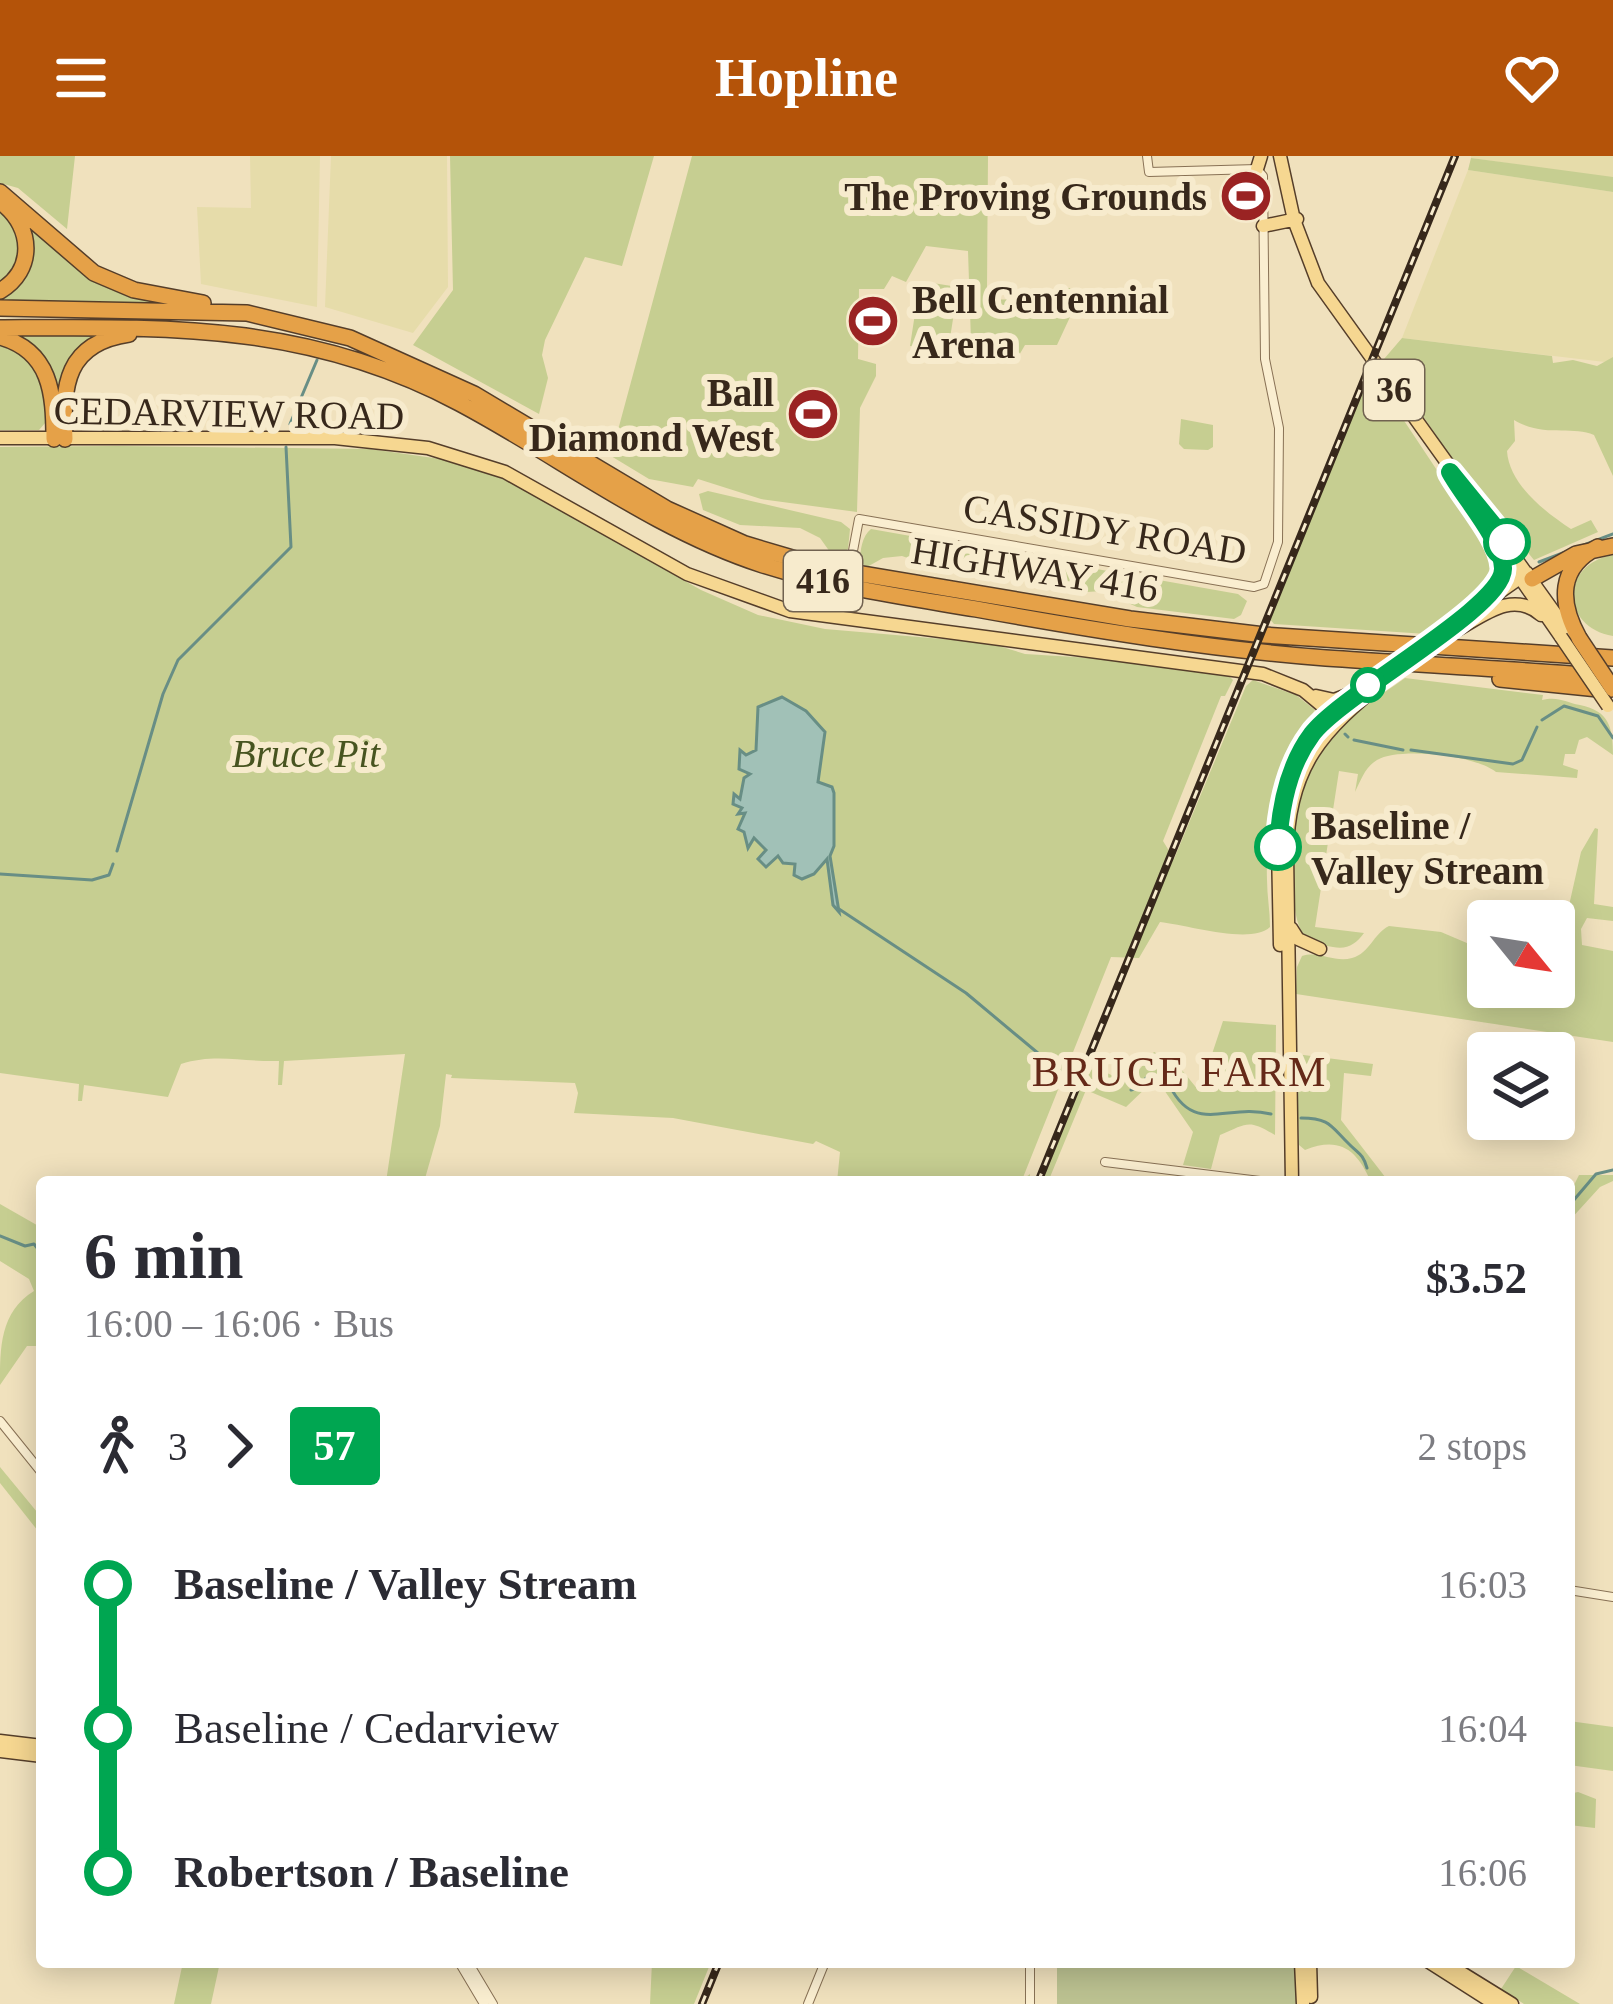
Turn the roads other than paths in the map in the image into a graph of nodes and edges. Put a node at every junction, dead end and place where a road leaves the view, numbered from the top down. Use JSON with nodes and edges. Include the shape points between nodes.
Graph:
{"nodes":[{"id":1,"x":1147,"y":156,"type":"edge"},
{"id":2,"x":1283,"y":156,"type":"edge"},
{"id":3,"x":1259,"y":162,"type":"edge"},
{"id":4,"x":0,"y":192,"type":"edge"},
{"id":5,"x":0,"y":202,"type":"edge"},
{"id":6,"x":1296,"y":216,"type":"junction"},
{"id":7,"x":1263,"y":222,"type":"junction"},
{"id":8,"x":0,"y":291,"type":"edge"},
{"id":9,"x":0,"y":308,"type":"edge"},
{"id":10,"x":247,"y":313,"type":"junction"},
{"id":11,"x":181,"y":327,"type":"junction"},
{"id":12,"x":0,"y":328,"type":"edge"},
{"id":13,"x":0,"y":337,"type":"edge"},
{"id":14,"x":0,"y":438,"type":"edge"},
{"id":15,"x":59,"y":439,"type":"junction"},
{"id":16,"x":1450,"y":472,"type":"junction"},
{"id":17,"x":1485,"y":528,"type":"junction"},
{"id":18,"x":1606,"y":547,"type":"edge"},
{"id":19,"x":1526,"y":578,"type":"junction"},
{"id":20,"x":1479,"y":607,"type":"junction"},
{"id":21,"x":840,"y":620,"type":"junction"},
{"id":22,"x":1450,"y":631,"type":"junction"},
{"id":23,"x":1567,"y":636,"type":"junction"},
{"id":24,"x":1613,"y":647,"type":"edge"},
{"id":25,"x":1551,"y":653,"type":"junction"},
{"id":26,"x":1325,"y":658,"type":"junction"},
{"id":27,"x":1613,"y":658,"type":"edge"},
{"id":28,"x":1613,"y":676,"type":"edge"},
{"id":29,"x":1380,"y":680,"type":"junction"},
{"id":30,"x":1360,"y":690,"type":"junction"},
{"id":31,"x":1310,"y":694,"type":"junction"},
{"id":32,"x":1612,"y":699,"type":"edge"},
{"id":33,"x":1335,"y":716,"type":"junction"},
{"id":34,"x":1288,"y":903,"type":"junction"},
{"id":35,"x":1289,"y":986,"type":"junction"},
{"id":36,"x":1105,"y":1162,"type":"dead end"},
{"id":37,"x":1219,"y":1176,"type":"edge"},
{"id":38,"x":1288,"y":1176,"type":"edge"},
{"id":39,"x":1288,"y":1176,"type":"edge"},
{"id":40,"x":0,"y":1421,"type":"edge"},
{"id":41,"x":36,"y":1466,"type":"edge"},
{"id":42,"x":1575,"y":1591,"type":"edge"},
{"id":43,"x":1613,"y":1597,"type":"edge"},
{"id":44,"x":0,"y":1742,"type":"edge"},
{"id":45,"x":36,"y":1745,"type":"edge"},
{"id":46,"x":0,"y":1751,"type":"edge"},
{"id":47,"x":36,"y":1755,"type":"edge"},
{"id":48,"x":467,"y":1968,"type":"edge"},
{"id":49,"x":823,"y":1968,"type":"edge"},
{"id":50,"x":1030,"y":1968,"type":"edge"},
{"id":51,"x":1302,"y":1968,"type":"edge"},
{"id":52,"x":1310,"y":1968,"type":"edge"},
{"id":53,"x":1439,"y":1968,"type":"edge"},
{"id":54,"x":1454,"y":1968,"type":"edge"},
{"id":55,"x":488,"y":2004,"type":"edge"},
{"id":56,"x":808,"y":2004,"type":"edge"},
{"id":57,"x":1030,"y":2004,"type":"edge"},
{"id":58,"x":1307,"y":2004,"type":"edge"},
{"id":59,"x":1495,"y":2004,"type":"edge"},
{"id":60,"x":1512,"y":2004,"type":"edge"}],
"edges":[{"from":1,"to":3,"type":"street","via":[[1149,172]]},
{"from":2,"to":6,"type":"main road","number":"36"},
{"from":3,"to":7,"type":"street"},
{"from":4,"to":10,"type":"highway","via":[[111,281]]},
{"from":5,"to":8,"type":"highway","via":[[27,245],[18,275]]},
{"from":6,"to":7,"type":"main road"},
{"from":6,"to":16,"type":"main road","number":"36","via":[[1318,283]]},
{"from":7,"to":21,"type":"street","name":"CASSIDY ROAD","bridge":true,"via":[[1265,359],[1279,428],[1278,542],[1267,578],[1254,586],[859,519]]},
{"from":9,"to":10,"type":"highway","name":"HIGHWAY 416","number":"416"},
{"from":10,"to":25,"type":"highway","name":"HIGHWAY 416","number":"416","via":[[386,351],[667,509],[826,568],[1130,620]]},
{"from":11,"to":12,"type":"highway","name":"HIGHWAY 416","number":"416"},
{"from":11,"to":15,"type":"highway","via":[[111,337],[83,354],[65,385]]},
{"from":11,"to":26,"type":"highway","name":"HIGHWAY 416","number":"416","via":[[303,344],[429,388],[655,519],[799,576],[1036,620]]},
{"from":13,"to":15,"type":"highway","via":[[24,347],[47,374]]},
{"from":14,"to":15,"type":"main road","name":"CEDARVIEW ROAD"},
{"from":15,"to":21,"type":"main road","name":"CEDARVIEW ROAD","via":[[335,438],[428,448],[531,484],[727,591]]},
{"from":16,"to":17,"type":"main road","number":"36"},
{"from":16,"to":19,"type":"main road","number":"36"},
{"from":17,"to":19,"type":"main road","number":"36"},
{"from":17,"to":20,"type":"main road","via":[[1503,571]]},
{"from":18,"to":19,"type":"highway"},
{"from":18,"to":23,"type":"highway","via":[[1577,562],[1564,586]]},
{"from":19,"to":20,"type":"main road"},
{"from":19,"to":22,"type":"main road"},
{"from":19,"to":23,"type":"main road"},
{"from":20,"to":22,"type":"main road"},
{"from":21,"to":31,"type":"main road","name":"CEDARVIEW ROAD","via":[[1251,672]]},
{"from":22,"to":23,"type":"main road","via":[[1517,603]]},
{"from":22,"to":29,"type":"main road","bridge":true},
{"from":23,"to":32,"type":"highway","bridge":true},
{"from":24,"to":25,"type":"highway"},
{"from":25,"to":27,"type":"highway","name":"HIGHWAY 416","number":"416"},
{"from":26,"to":28,"type":"highway"},
{"from":26,"to":32,"type":"highway"},
{"from":29,"to":30,"type":"main road"},
{"from":29,"to":33,"type":"main road"},
{"from":30,"to":31,"type":"main road","via":[[1334,700]]},
{"from":30,"to":33,"type":"main road"},
{"from":31,"to":33,"type":"main road","name":"CEDARVIEW ROAD"},
{"from":33,"to":34,"type":"main road","via":[[1295,787]]},
{"from":33,"to":38,"type":"main road","via":[[1313,733],[1294,768],[1280,822]]},
{"from":34,"to":35,"type":"main road"},
{"from":34,"to":35,"type":"main road","via":[[1294,934],[1320,949],[1296,956]]},
{"from":35,"to":39,"type":"main road"},
{"from":36,"to":37,"type":"street"},
{"from":40,"to":41,"type":"street"},
{"from":42,"to":43,"type":"street"},
{"from":44,"to":45,"type":"main road"},
{"from":46,"to":47,"type":"main road"},
{"from":48,"to":55,"type":"street"},
{"from":49,"to":56,"type":"street"},
{"from":50,"to":57,"type":"street"},
{"from":51,"to":58,"type":"main road"},
{"from":52,"to":58,"type":"main road"},
{"from":53,"to":59,"type":"main road"},
{"from":54,"to":60,"type":"main road"}]}
